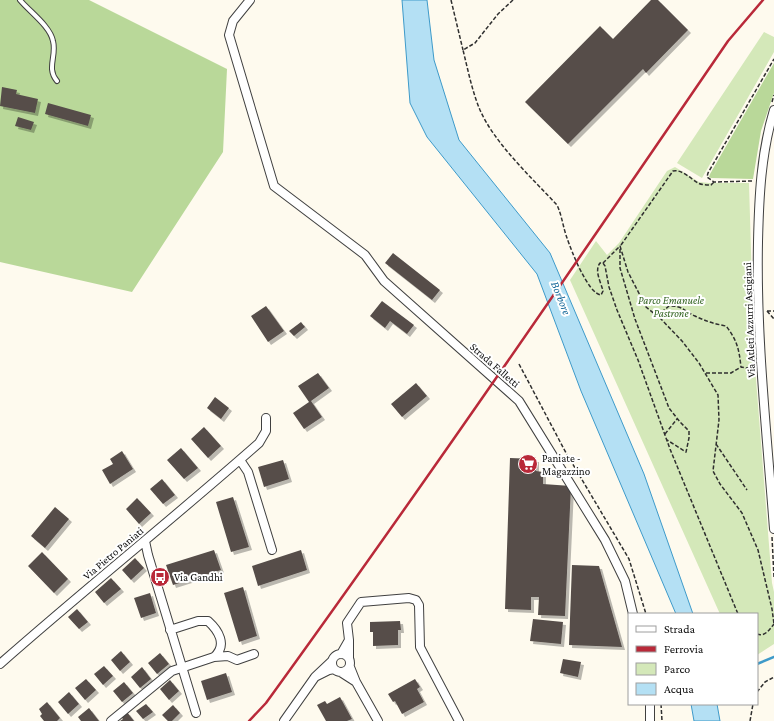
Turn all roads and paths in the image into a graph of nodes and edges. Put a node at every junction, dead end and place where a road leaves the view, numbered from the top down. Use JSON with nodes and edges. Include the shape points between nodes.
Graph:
{"nodes":[{"id":1,"x":20,"y":0,"type":"edge"},
{"id":2,"x":250,"y":0,"type":"edge"},
{"id":3,"x":451,"y":0,"type":"edge"},
{"id":4,"x":513,"y":0,"type":"edge"},
{"id":5,"x":463,"y":50,"type":"junction"},
{"id":6,"x":774,"y":59,"type":"edge"},
{"id":7,"x":56,"y":81,"type":"dead end"},
{"id":8,"x":774,"y":110,"type":"edge"},
{"id":9,"x":760,"y":181,"type":"junction"},
{"id":10,"x":714,"y":182,"type":"junction"},
{"id":11,"x":620,"y":246,"type":"junction"},
{"id":12,"x":603,"y":264,"type":"junction"},
{"id":13,"x":774,"y":311,"type":"edge"},
{"id":14,"x":657,"y":316,"type":"junction"},
{"id":15,"x":774,"y":319,"type":"edge"},
{"id":16,"x":519,"y":364,"type":"dead end"},
{"id":17,"x":755,"y":366,"type":"dead end"},
{"id":18,"x":740,"y":367,"type":"junction"},
{"id":19,"x":705,"y":373,"type":"junction"},
{"id":20,"x":266,"y":418,"type":"dead end"},
{"id":21,"x":677,"y":419,"type":"junction"},
{"id":22,"x":665,"y":434,"type":"junction"},
{"id":23,"x":667,"y":440,"type":"junction"},
{"id":24,"x":716,"y":444,"type":"junction"},
{"id":25,"x":240,"y":460,"type":"junction"},
{"id":26,"x":747,"y":490,"type":"dead end"},
{"id":27,"x":774,"y":529,"type":"edge"},
{"id":28,"x":145,"y":541,"type":"junction"},
{"id":29,"x":272,"y":550,"type":"dead end"},
{"id":30,"x":633,"y":613,"type":"edge"},
{"id":31,"x":646,"y":613,"type":"edge"},
{"id":32,"x":738,"y":613,"type":"edge"},
{"id":33,"x":774,"y":624,"type":"edge"},
{"id":34,"x":170,"y":630,"type":"junction"},
{"id":35,"x":758,"y":634,"type":"edge"},
{"id":36,"x":348,"y":640,"type":"junction"},
{"id":37,"x":254,"y":654,"type":"dead end"},
{"id":38,"x":341,"y":654,"type":"junction"},
{"id":39,"x":214,"y":657,"type":"junction"},
{"id":40,"x":349,"y":658,"type":"junction"},
{"id":41,"x":0,"y":664,"type":"edge"},
{"id":42,"x":336,"y":667,"type":"junction"},
{"id":43,"x":182,"y":668,"type":"junction"},
{"id":44,"x":350,"y":668,"type":"junction"},
{"id":45,"x":774,"y":677,"type":"edge"},
{"id":46,"x":356,"y":682,"type":"junction"},
{"id":47,"x":758,"y":691,"type":"edge"},
{"id":48,"x":650,"y":705,"type":"edge"},
{"id":49,"x":661,"y":705,"type":"edge"},
{"id":50,"x":753,"y":705,"type":"edge"},
{"id":51,"x":196,"y":713,"type":"dead end"},
{"id":52,"x":111,"y":721,"type":"edge"},
{"id":53,"x":284,"y":721,"type":"edge"},
{"id":54,"x":378,"y":721,"type":"edge"},
{"id":55,"x":459,"y":721,"type":"edge"},
{"id":56,"x":650,"y":721,"type":"edge"},
{"id":57,"x":662,"y":721,"type":"edge"},
{"id":58,"x":750,"y":721,"type":"edge"}],
"edges":[{"from":1,"to":7,"type":"lane","via":[[50,33],[54,42],[52,76]]},
{"from":2,"to":30,"type":"street","name":"Strada Falletti","via":[[233,21],[229,35],[274,186],[364,255],[384,281],[519,401],[605,540],[625,581]]},
{"from":3,"to":5,"type":"path"},
{"from":4,"to":5,"type":"path","via":[[475,43]]},
{"from":5,"to":12,"type":"path","via":[[472,85],[484,116],[499,140],[557,205],[571,250],[591,290],[597,295],[601,295],[603,291],[597,272],[600,263]]},
{"from":6,"to":10,"type":"path","via":[[708,173],[707,177]]},
{"from":8,"to":9,"type":"street","name":"Via Atleti Azzurri Astigiani","via":[[765,143]]},
{"from":9,"to":10,"type":"path"},
{"from":9,"to":27,"type":"street","name":"Via Atleti Azzurri Astigiani","via":[[760,360]]},
{"from":10,"to":11,"type":"path","via":[[706,185],[673,171]]},
{"from":11,"to":12,"type":"path"},
{"from":11,"to":14,"type":"path","via":[[628,272],[646,307]]},
{"from":11,"to":21,"type":"path","via":[[620,268],[635,319],[669,408]]},
{"from":12,"to":22,"type":"path","via":[[616,310],[638,360]]},
{"from":13,"to":15,"type":"path","via":[[767,312]]},
{"from":14,"to":18,"type":"path","via":[[669,306],[680,306],[705,321],[726,326],[735,337]]},
{"from":14,"to":19,"type":"path","via":[[682,341]]},
{"from":16,"to":31,"type":"path","via":[[565,451],[629,559]]},
{"from":17,"to":18,"type":"path"},
{"from":18,"to":19,"type":"path","via":[[731,373]]},
{"from":19,"to":24,"type":"path","via":[[718,395],[719,420]]},
{"from":20,"to":25,"type":"street","name":"Via Pietro Paniati","via":[[266,431],[259,443]]},
{"from":21,"to":22,"type":"path"},
{"from":21,"to":23,"type":"path","via":[[689,430],[686,452]]},
{"from":22,"to":23,"type":"path"},
{"from":23,"to":32,"type":"path"},
{"from":24,"to":26,"type":"path"},
{"from":24,"to":33,"type":"path","via":[[713,471],[742,513],[758,550]]},
{"from":25,"to":28,"type":"street","name":"Via Pietro Paniati"},
{"from":25,"to":29,"type":"street","via":[[248,472]]},
{"from":28,"to":34,"type":"street"},
{"from":28,"to":41,"type":"street","name":"Via Pietro Paniati"},
{"from":33,"to":35,"type":"path","via":[[767,633]]},
{"from":34,"to":39,"type":"street","via":[[198,621],[208,621],[221,637],[218,654]]},
{"from":34,"to":43,"type":"street"},
{"from":36,"to":38,"type":"street"},
{"from":36,"to":40,"type":"street"},
{"from":36,"to":55,"type":"street","via":[[347,623],[361,602],[409,598],[416,600],[419,605],[420,647]]},
{"from":37,"to":39,"type":"street","via":[[237,660],[228,656]]},
{"from":38,"to":40,"type":"street"},
{"from":38,"to":42,"type":"street","via":[[336,656]]},
{"from":39,"to":43,"type":"street"},
{"from":40,"to":44,"type":"street"},
{"from":42,"to":44,"type":"street","via":[[348,670]]},
{"from":42,"to":46,"type":"street"},
{"from":42,"to":53,"type":"street","via":[[314,677]]},
{"from":43,"to":51,"type":"street"},
{"from":43,"to":52,"type":"street","via":[[172,671]]},
{"from":44,"to":46,"type":"street"},
{"from":45,"to":47,"type":"path","via":[[765,682]]},
{"from":46,"to":54,"type":"street"},
{"from":48,"to":56,"type":"street"},
{"from":49,"to":57,"type":"path"},
{"from":50,"to":58,"type":"path"}]}
